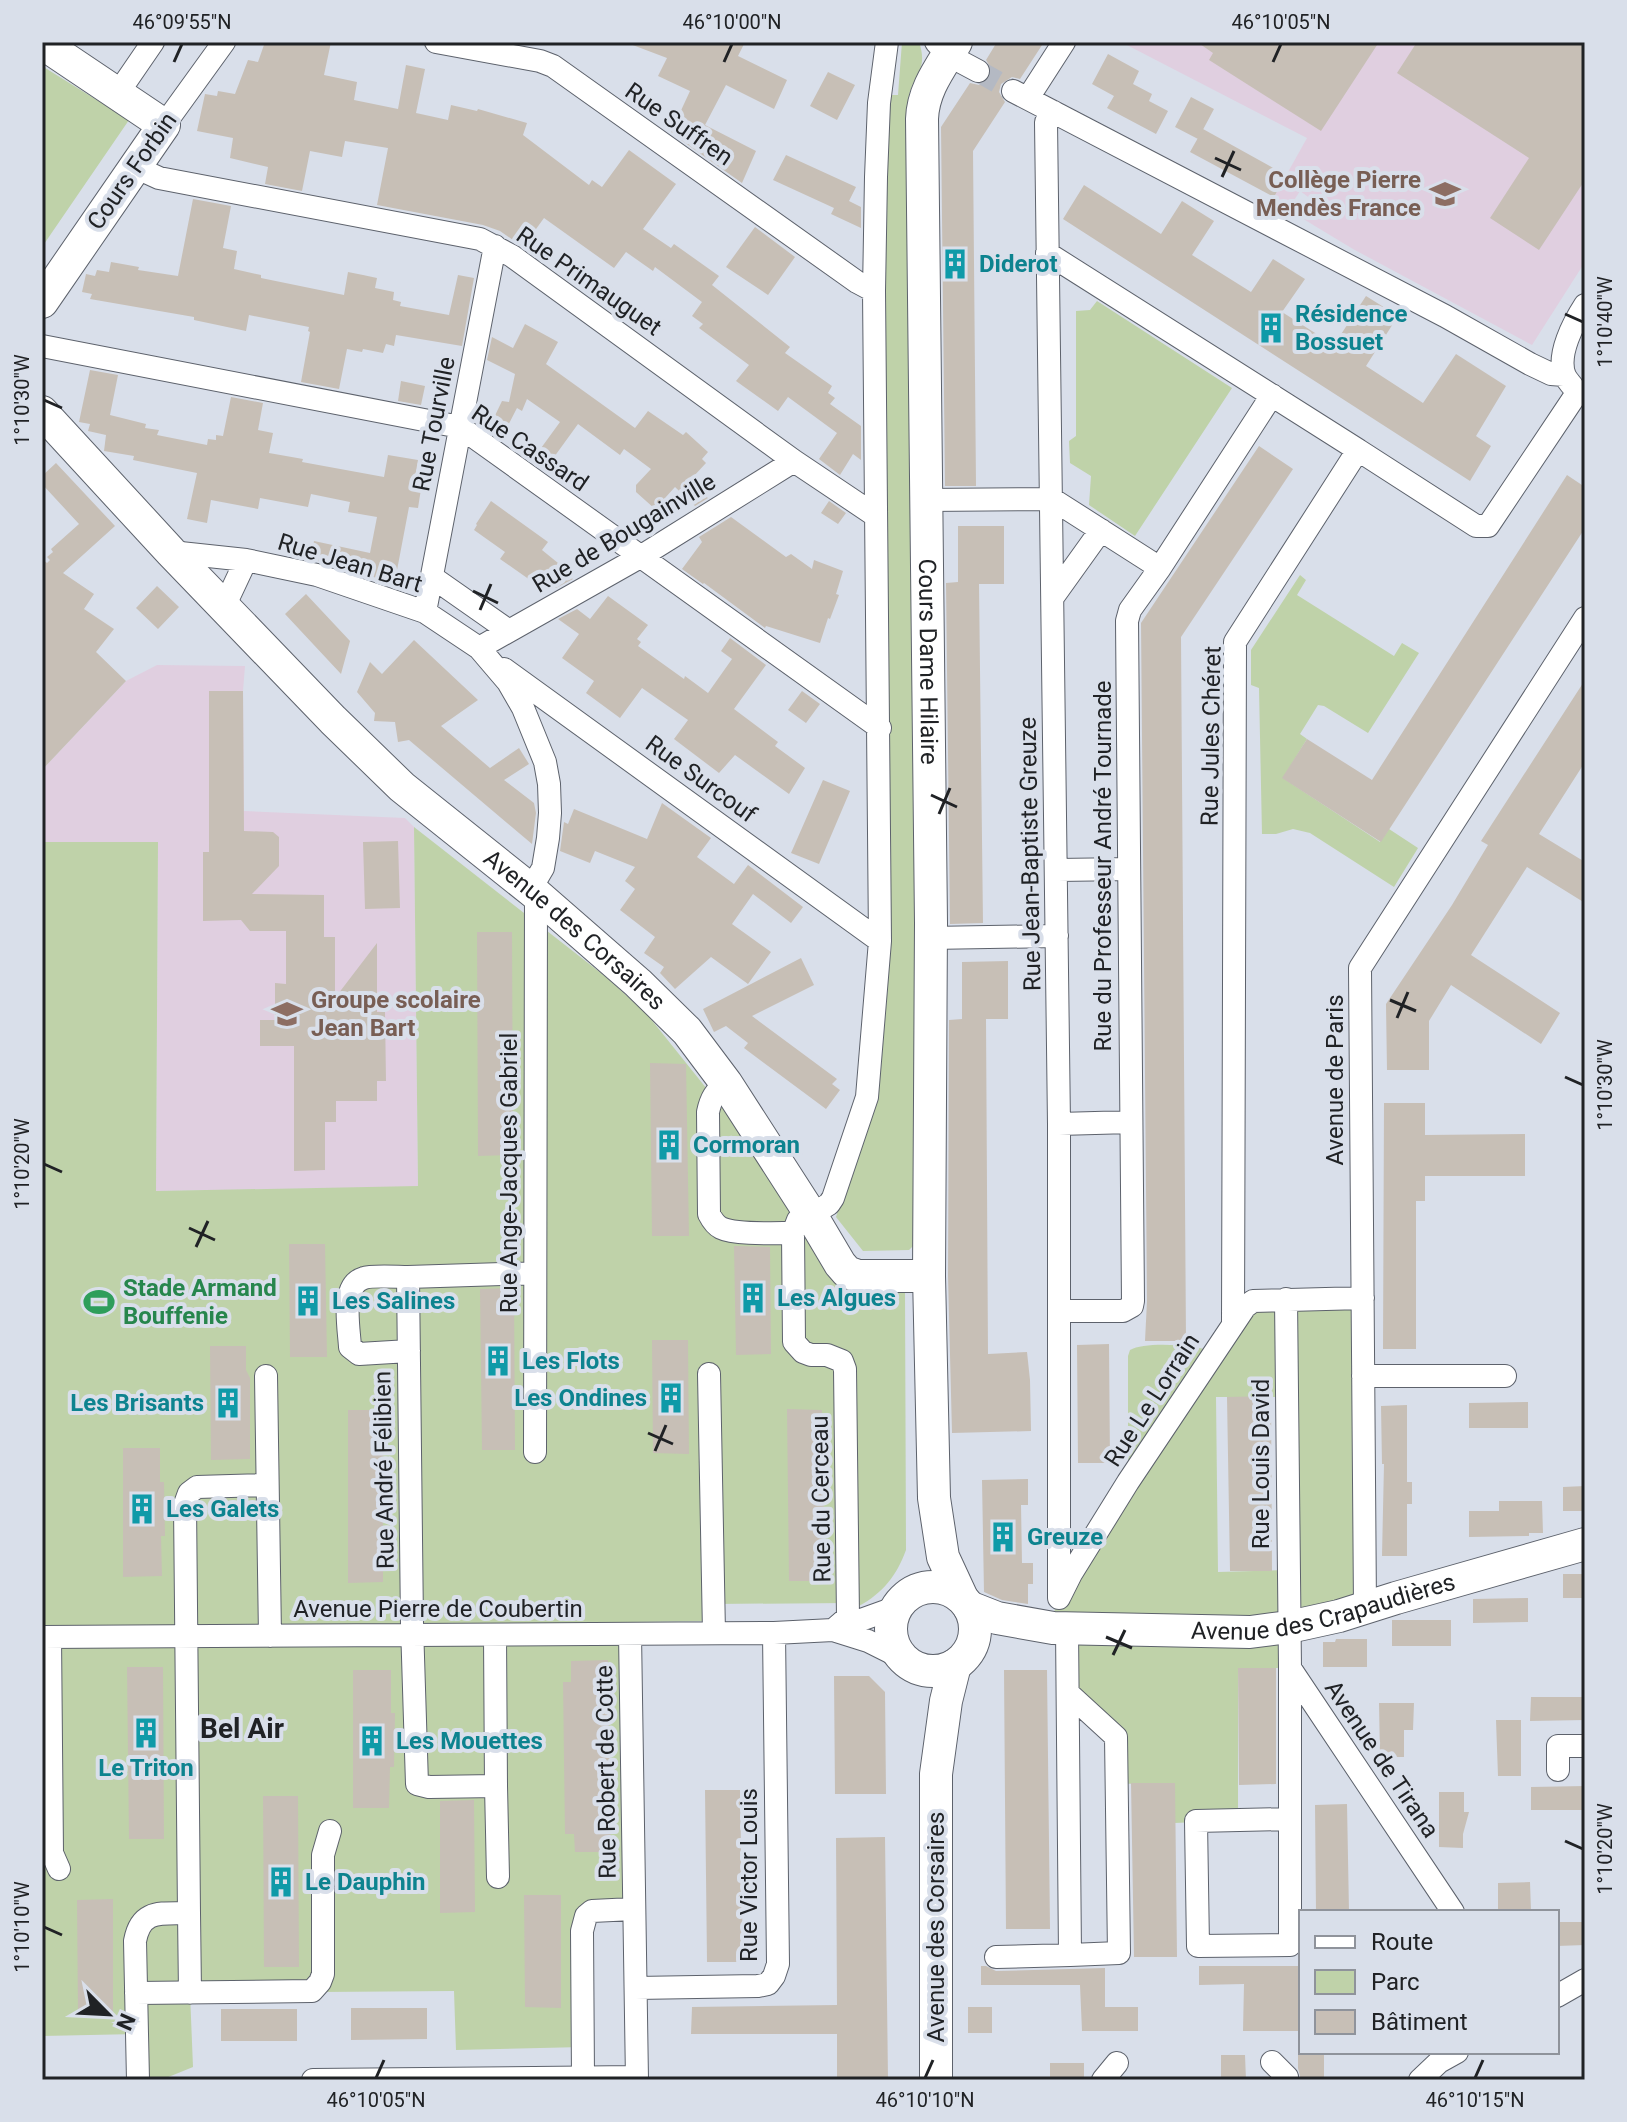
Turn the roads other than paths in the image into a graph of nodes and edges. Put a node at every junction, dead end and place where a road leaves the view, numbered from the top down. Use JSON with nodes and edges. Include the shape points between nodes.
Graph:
{"nodes":[{"id":1,"x":153,"y":42,"type":"edge"},
{"id":2,"x":224,"y":42,"type":"edge"},
{"id":3,"x":436,"y":42,"type":"edge"},
{"id":4,"x":887,"y":42,"type":"edge"},
{"id":5,"x":1064,"y":42,"type":"edge"},
{"id":6,"x":42,"y":43,"type":"edge"},
{"id":7,"x":947,"y":46,"type":"edge"},
{"id":8,"x":978,"y":71,"type":"tunnel mouth"},
{"id":9,"x":118,"y":93,"type":"junction"},
{"id":10,"x":1054,"y":112,"type":"junction"},
{"id":11,"x":164,"y":125,"type":"junction"},
{"id":12,"x":135,"y":167,"type":"junction"},
{"id":13,"x":495,"y":246,"type":"junction"},
{"id":14,"x":1047,"y":253,"type":"junction"},
{"id":15,"x":874,"y":291,"type":"junction"},
{"id":16,"x":42,"y":302,"type":"edge"},
{"id":17,"x":1585,"y":305,"type":"edge"},
{"id":18,"x":42,"y":346,"type":"edge"},
{"id":19,"x":1575,"y":389,"type":"edge"},
{"id":20,"x":1272,"y":395,"type":"junction"},
{"id":21,"x":42,"y":412,"type":"edge"},
{"id":22,"x":460,"y":427,"type":"junction"},
{"id":23,"x":1358,"y":450,"type":"junction"},
{"id":24,"x":794,"y":461,"type":"junction"},
{"id":25,"x":1052,"y":499,"type":"junction"},
{"id":26,"x":925,"y":500,"type":"junction"},
{"id":27,"x":876,"y":516,"type":"junction"},
{"id":28,"x":1101,"y":530,"type":"junction"},
{"id":29,"x":171,"y":552,"type":"junction"},
{"id":30,"x":640,"y":557,"type":"junction"},
{"id":31,"x":246,"y":560,"type":"junction"},
{"id":32,"x":1160,"y":568,"type":"junction"},
{"id":33,"x":432,"y":577,"type":"junction"},
{"id":34,"x":1053,"y":597,"type":"junction"},
{"id":35,"x":224,"y":607,"type":"junction"},
{"id":36,"x":425,"y":612,"type":"junction"},
{"id":37,"x":1585,"y":618,"type":"edge"},
{"id":38,"x":509,"y":631,"type":"junction"},
{"id":39,"x":485,"y":654,"type":"junction"},
{"id":40,"x":559,"y":709,"type":"junction"},
{"id":41,"x":880,"y":728,"type":"junction"},
{"id":42,"x":535,"y":733,"type":"junction"},
{"id":43,"x":1129,"y":869,"type":"junction"},
{"id":44,"x":1057,"y":870,"type":"junction"},
{"id":45,"x":533,"y":892,"type":"junction"},
{"id":46,"x":1057,"y":936,"type":"junction"},
{"id":47,"x":930,"y":938,"type":"junction"},
{"id":48,"x":880,"y":941,"type":"junction"},
{"id":49,"x":726,"y":1083,"type":"junction"},
{"id":50,"x":1131,"y":1122,"type":"junction"},
{"id":51,"x":1059,"y":1124,"type":"junction"},
{"id":52,"x":804,"y":1220,"type":"junction"},
{"id":53,"x":535,"y":1273,"type":"junction"},
{"id":54,"x":929,"y":1276,"type":"junction"},
{"id":55,"x":408,"y":1277,"type":"junction"},
{"id":56,"x":1363,"y":1298,"type":"junction"},
{"id":57,"x":1286,"y":1299,"type":"junction"},
{"id":58,"x":1059,"y":1311,"type":"junction"},
{"id":59,"x":1233,"y":1323,"type":"junction"},
{"id":60,"x":409,"y":1351,"type":"junction"},
{"id":61,"x":709,"y":1374,"type":"dead end"},
{"id":62,"x":266,"y":1376,"type":"dead end"},
{"id":63,"x":1363,"y":1376,"type":"junction"},
{"id":64,"x":1505,"y":1376,"type":"dead end"},
{"id":65,"x":535,"y":1452,"type":"dead end"},
{"id":66,"x":267,"y":1485,"type":"junction"},
{"id":67,"x":934,"y":1498,"type":"junction"},
{"id":68,"x":1585,"y":1544,"type":"edge"},
{"id":69,"x":902,"y":1602,"type":"junction"},
{"id":70,"x":966,"y":1603,"type":"junction"},
{"id":71,"x":1365,"y":1607,"type":"junction"},
{"id":72,"x":1060,"y":1618,"type":"junction"},
{"id":73,"x":1289,"y":1627,"type":"junction"},
{"id":74,"x":833,"y":1630,"type":"junction"},
{"id":75,"x":714,"y":1633,"type":"junction"},
{"id":76,"x":774,"y":1633,"type":"junction"},
{"id":77,"x":630,"y":1634,"type":"junction"},
{"id":78,"x":413,"y":1635,"type":"junction"},
{"id":79,"x":495,"y":1635,"type":"junction"},
{"id":80,"x":186,"y":1636,"type":"junction"},
{"id":81,"x":270,"y":1636,"type":"junction"},
{"id":82,"x":46,"y":1637,"type":"edge"},
{"id":83,"x":961,"y":1660,"type":"junction"},
{"id":84,"x":907,"y":1662,"type":"junction"},
{"id":85,"x":1290,"y":1668,"type":"junction"},
{"id":86,"x":1068,"y":1693,"type":"junction"},
{"id":87,"x":1585,"y":1746,"type":"edge"},
{"id":88,"x":1558,"y":1770,"type":"dead end"},
{"id":89,"x":936,"y":1774,"type":"junction"},
{"id":90,"x":496,"y":1786,"type":"junction"},
{"id":91,"x":1289,"y":1819,"type":"junction"},
{"id":92,"x":330,"y":1831,"type":"dead end"},
{"id":93,"x":59,"y":1869,"type":"dead end"},
{"id":94,"x":498,"y":1877,"type":"dead end"},
{"id":95,"x":633,"y":1909,"type":"junction"},
{"id":96,"x":1452,"y":1910,"type":"edge"},
{"id":97,"x":189,"y":1913,"type":"junction"},
{"id":98,"x":1070,"y":1955,"type":"junction"},
{"id":99,"x":996,"y":1957,"type":"dead end"},
{"id":100,"x":1585,"y":1980,"type":"edge"},
{"id":101,"x":636,"y":1988,"type":"junction"},
{"id":102,"x":136,"y":1993,"type":"junction"},
{"id":103,"x":190,"y":1993,"type":"junction"},
{"id":104,"x":1559,"y":1995,"type":"edge"},
{"id":105,"x":1453,"y":2054,"type":"edge"},
{"id":106,"x":1272,"y":2062,"type":"dead end"},
{"id":107,"x":583,"y":2077,"type":"junction"},
{"id":108,"x":637,"y":2078,"type":"edge"},
{"id":109,"x":502,"y":2079,"type":"edge"},
{"id":110,"x":138,"y":2080,"type":"edge"},
{"id":111,"x":313,"y":2080,"type":"edge"},
{"id":112,"x":936,"y":2080,"type":"edge"},
{"id":113,"x":1287,"y":2080,"type":"edge"},
{"id":114,"x":1420,"y":2080,"type":"edge"}],
"edges":[{"from":1,"to":9,"type":"street"},
{"from":2,"to":11,"type":"street","name":"Cours Forbin"},
{"from":3,"to":15,"type":"street","name":"Rue Suffren","via":[[553,66]]},
{"from":4,"to":15,"type":"street","name":"Cours Dame Hilaire","via":[[879,103]]},
{"from":5,"to":10,"type":"street","via":[[1020,95]]},
{"from":6,"to":9,"type":"street"},
{"from":7,"to":8,"type":"street"},
{"from":7,"to":26,"type":"street","name":"Cours Dame Hilaire","via":[[922,107]]},
{"from":9,"to":11,"type":"street"},
{"from":10,"to":14,"type":"street","name":"Rue Jean-Baptiste Greuze","via":[[1046,122]]},
{"from":10,"to":19,"type":"street"},
{"from":11,"to":12,"type":"street","name":"Cours Forbin"},
{"from":12,"to":13,"type":"street","name":"Rue Primauguet","via":[[159,178]]},
{"from":12,"to":16,"type":"street","name":"Cours Forbin"},
{"from":13,"to":22,"type":"street","name":"Rue Tourville"},
{"from":13,"to":24,"type":"street","name":"Rue Primauguet"},
{"from":14,"to":20,"type":"street"},
{"from":14,"to":25,"type":"street","name":"Rue Jean-Baptiste Greuze"},
{"from":15,"to":27,"type":"street","name":"Cours Dame Hilaire"},
{"from":17,"to":19,"type":"street","via":[[1574,322],[1563,361]]},
{"from":18,"to":22,"type":"street","name":"Rue Cassard"},
{"from":19,"to":23,"type":"street","via":[[1488,526],[1476,526]]},
{"from":20,"to":23,"type":"street"},
{"from":20,"to":32,"type":"street","name":"Rue du Professeur André Tournade"},
{"from":21,"to":29,"type":"street","name":"Avenue des Corsaires"},
{"from":22,"to":30,"type":"street","name":"Rue Cassard"},
{"from":22,"to":33,"type":"street","name":"Rue Tourville"},
{"from":23,"to":59,"type":"street","name":"Rue Jules Chéret","via":[[1235,642]]},
{"from":24,"to":27,"type":"street","name":"Rue Primauguet"},
{"from":24,"to":30,"type":"street","name":"Rue de Bougainville"},
{"from":25,"to":26,"type":"street"},
{"from":25,"to":28,"type":"street"},
{"from":25,"to":34,"type":"street","name":"Rue Jean-Baptiste Greuze"},
{"from":26,"to":47,"type":"street","name":"Cours Dame Hilaire"},
{"from":27,"to":41,"type":"street","name":"Cours Dame Hilaire"},
{"from":28,"to":32,"type":"street"},
{"from":28,"to":34,"type":"street"},
{"from":29,"to":31,"type":"street","name":"Rue Jean Bart"},
{"from":29,"to":35,"type":"street","name":"Avenue des Corsaires"},
{"from":30,"to":38,"type":"street","name":"Rue de Bougainville"},
{"from":30,"to":41,"type":"street","name":"Rue Cassard"},
{"from":31,"to":35,"type":"street"},
{"from":31,"to":36,"type":"street","name":"Rue Jean Bart","via":[[317,575]]},
{"from":32,"to":43,"type":"street","name":"Rue du Professeur André Tournade","via":[[1127,621]]},
{"from":33,"to":36,"type":"street","name":"Rue Tourville"},
{"from":33,"to":38,"type":"street"},
{"from":34,"to":44,"type":"street","name":"Rue Jean-Baptiste Greuze"},
{"from":35,"to":45,"type":"street","name":"Avenue des Corsaires","via":[[402,787]]},
{"from":36,"to":39,"type":"street","name":"Rue Jean Bart"},
{"from":37,"to":56,"type":"street","name":"Avenue de Paris","via":[[1360,968]]},
{"from":38,"to":39,"type":"street","name":"Rue de Bougainville"},
{"from":39,"to":40,"type":"street","name":"Rue Surcouf"},
{"from":39,"to":42,"type":"street","name":"Rue Jean Bart","via":[[516,695]]},
{"from":40,"to":42,"type":"street"},
{"from":40,"to":48,"type":"street","name":"Rue Surcouf"},
{"from":41,"to":48,"type":"street","name":"Cours Dame Hilaire"},
{"from":42,"to":45,"type":"street","name":"Rue Jean Bart","via":[[545,762],[550,813],[543,868]]},
{"from":43,"to":44,"type":"street"},
{"from":43,"to":50,"type":"street","name":"Rue du Professeur André Tournade"},
{"from":44,"to":46,"type":"street","name":"Rue Jean-Baptiste Greuze"},
{"from":45,"to":49,"type":"street","name":"Avenue des Corsaires","via":[[687,1031]]},
{"from":45,"to":53,"type":"street","name":"Rue Ange-Jacques Gabriel"},
{"from":46,"to":47,"type":"street"},
{"from":46,"to":51,"type":"street","name":"Rue Jean-Baptiste Greuze"},
{"from":47,"to":54,"type":"street","name":"Cours Dame Hilaire"},
{"from":48,"to":52,"type":"street","name":"Cours Dame Hilaire","via":[[867,1097],[833,1198]]},
{"from":49,"to":52,"type":"street","name":"Avenue des Corsaires"},
{"from":49,"to":52,"type":"street","via":[[710,1100],[708,1112],[712,1221],[729,1231]]},
{"from":50,"to":51,"type":"street"},
{"from":50,"to":58,"type":"street","name":"Rue du Professeur André Tournade","via":[[1132,1306],[1123,1311]]},
{"from":51,"to":58,"type":"street","name":"Rue Jean-Baptiste Greuze"},
{"from":52,"to":54,"type":"street","name":"Avenue des Corsaires","via":[[847,1272]]},
{"from":52,"to":74,"type":"street","name":"Rue du Cerceau","via":[[794,1342],[803,1352],[842,1361],[845,1369],[848,1617]]},
{"from":53,"to":55,"type":"street","name":"Rue André Félibien"},
{"from":53,"to":65,"type":"street","name":"Rue Ange-Jacques Gabriel"},
{"from":54,"to":67,"type":"street"},
{"from":55,"to":60,"type":"street","name":"Rue André Félibien"},
{"from":55,"to":60,"type":"street","name":"Rue André Félibien","via":[[363,1278],[348,1294],[350,1347],[359,1354]]},
{"from":56,"to":57,"type":"street","name":"Rue Le Lorrain"},
{"from":56,"to":63,"type":"street","name":"Avenue de Paris"},
{"from":57,"to":59,"type":"street","name":"Rue Le Lorrain","via":[[1253,1301]]},
{"from":57,"to":73,"type":"street","name":"Rue Louis David"},
{"from":58,"to":72,"type":"street","name":"Rue Jean-Baptiste Greuze"},
{"from":59,"to":72,"type":"street","name":"Rue Le Lorrain","via":[[1071,1574]]},
{"from":60,"to":78,"type":"street","name":"Rue André Félibien"},
{"from":61,"to":75,"type":"street"},
{"from":62,"to":66,"type":"street"},
{"from":63,"to":64,"type":"street"},
{"from":63,"to":71,"type":"street","name":"Avenue de Paris"},
{"from":66,"to":80,"type":"street","via":[[197,1487],[189,1493]]},
{"from":66,"to":81,"type":"street"},
{"from":67,"to":69,"type":"street","via":[[918,1581]]},
{"from":67,"to":70,"type":"street","via":[[943,1557]]},
{"from":68,"to":71,"type":"street","name":"Avenue des Crapaudières"},
{"from":69,"to":70,"type":"street","via":[[929,1587],[952,1591]]},
{"from":69,"to":74,"type":"street","name":"Avenue Pierre de Coubertin"},
{"from":69,"to":84,"type":"street","via":[[893,1617],[892,1639]]},
{"from":70,"to":72,"type":"street","name":"Avenue des Crapaudières","via":[[997,1618]]},
{"from":70,"to":83,"type":"street","via":[[976,1630]]},
{"from":71,"to":73,"type":"street","name":"Avenue des Crapaudières"},
{"from":72,"to":73,"type":"street","name":"Avenue des Crapaudières","via":[[1219,1632]]},
{"from":72,"to":83,"type":"street","name":"Avenue des Crapaudières"},
{"from":72,"to":86,"type":"street","name":"Rue Jean-Baptiste Greuze"},
{"from":73,"to":85,"type":"street"},
{"from":74,"to":76,"type":"street","name":"Avenue Pierre de Coubertin"},
{"from":74,"to":84,"type":"street","name":"Avenue Pierre de Coubertin"},
{"from":75,"to":76,"type":"street","name":"Avenue Pierre de Coubertin"},
{"from":75,"to":77,"type":"street","name":"Avenue Pierre de Coubertin"},
{"from":76,"to":101,"type":"street","name":"Rue Victor Louis","via":[[774,1976],[758,1986]]},
{"from":77,"to":79,"type":"street","name":"Avenue Pierre de Coubertin"},
{"from":77,"to":95,"type":"street","name":"Rue Robert de Cotte"},
{"from":78,"to":79,"type":"street","name":"Avenue Pierre de Coubertin"},
{"from":78,"to":81,"type":"street","name":"Avenue Pierre de Coubertin"},
{"from":78,"to":90,"type":"street","name":"Rue André Félibien","via":[[417,1784]]},
{"from":79,"to":90,"type":"street"},
{"from":80,"to":81,"type":"street","name":"Avenue Pierre de Coubertin"},
{"from":80,"to":82,"type":"street","name":"Avenue Pierre de Coubertin"},
{"from":80,"to":97,"type":"street"},
{"from":82,"to":93,"type":"street","via":[[52,1853]]},
{"from":83,"to":84,"type":"street","via":[[936,1672]]},
{"from":83,"to":89,"type":"street","name":"Avenue des Corsaires","via":[[946,1701]]},
{"from":84,"to":89,"type":"street","name":"Avenue des Corsaires","via":[[928,1700]]},
{"from":85,"to":91,"type":"street"},
{"from":85,"to":96,"type":"street","name":"Avenue de Tirana"},
{"from":86,"to":98,"type":"street","name":"Rue Jean-Baptiste Greuze"},
{"from":86,"to":98,"type":"street","via":[[1116,1737],[1119,1953]]},
{"from":87,"to":88,"type":"street","via":[[1558,1746]]},
{"from":89,"to":112,"type":"street","name":"Avenue des Corsaires"},
{"from":90,"to":94,"type":"street"},
{"from":91,"to":91,"type":"street","via":[[1290,1945],[1198,1946],[1196,1821]]},
{"from":92,"to":103,"type":"street","via":[[323,1855],[320,1982],[312,1991]]},
{"from":95,"to":101,"type":"street","name":"Rue Robert de Cotte"},
{"from":95,"to":107,"type":"street","name":"Rue Robert de Cotte","via":[[592,1911],[586,1916]]},
{"from":97,"to":102,"type":"street","via":[[153,1914],[137,1929]]},
{"from":97,"to":103,"type":"street"},
{"from":98,"to":99,"type":"street"},
{"from":100,"to":104,"type":"street"},
{"from":101,"to":108,"type":"street","name":"Rue Robert de Cotte"},
{"from":102,"to":103,"type":"street"},
{"from":102,"to":110,"type":"street"},
{"from":105,"to":114,"type":"street"},
{"from":106,"to":113,"type":"street"},
{"from":107,"to":108,"type":"street"},
{"from":107,"to":109,"type":"street"},
{"from":109,"to":111,"type":"street"}]}
